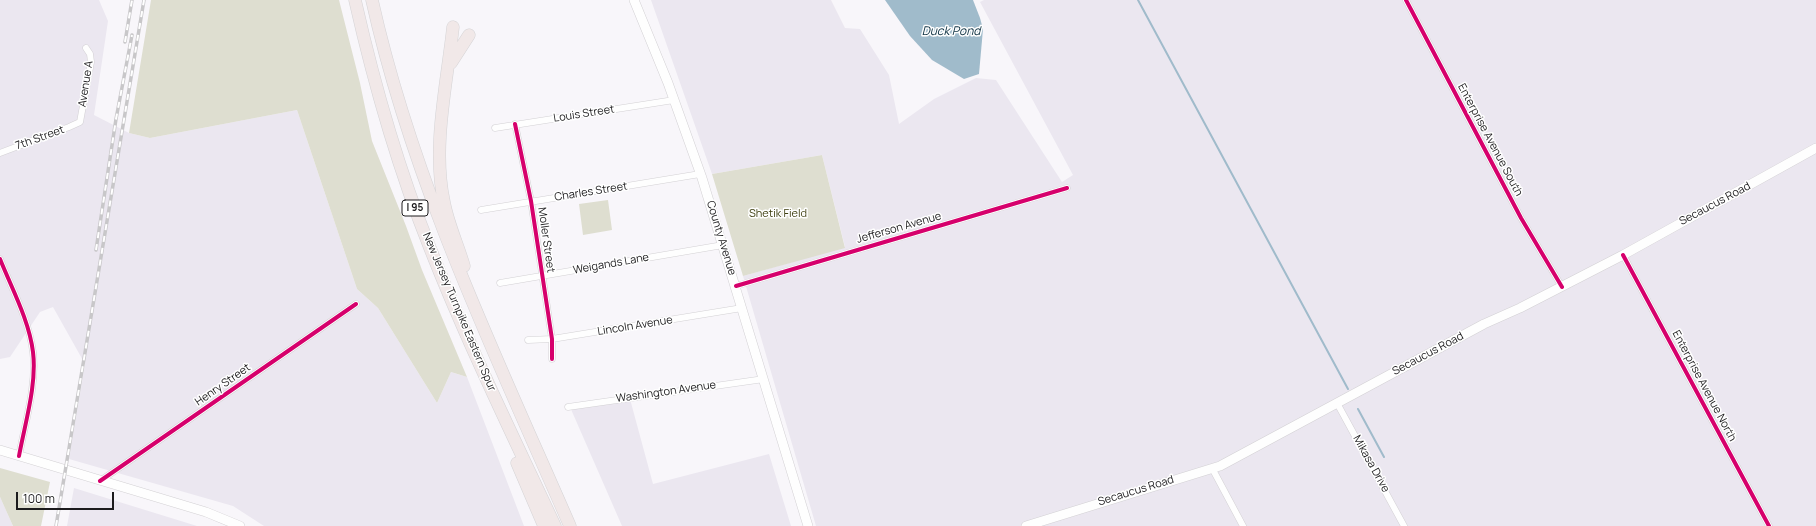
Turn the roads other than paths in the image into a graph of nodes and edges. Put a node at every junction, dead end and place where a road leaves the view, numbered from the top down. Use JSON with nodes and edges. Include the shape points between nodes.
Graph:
{"nodes":[{"id":1,"x":354,"y":0,"type":"edge"},
{"id":2,"x":372,"y":0,"type":"edge"},
{"id":3,"x":634,"y":0,"type":"edge"},
{"id":4,"x":1406,"y":0,"type":"edge"},
{"id":5,"x":453,"y":27,"type":"dead end"},
{"id":6,"x":469,"y":35,"type":"dead end"},
{"id":7,"x":86,"y":48,"type":"dead end"},
{"id":8,"x":449,"y":67,"type":"junction"},
{"id":9,"x":674,"y":100,"type":"junction"},
{"id":10,"x":80,"y":122,"type":"joint"},
{"id":11,"x":515,"y":124,"type":"junction"},
{"id":12,"x":495,"y":128,"type":"dead end"},
{"id":13,"x":1816,"y":148,"type":"edge"},
{"id":14,"x":0,"y":153,"type":"edge"},
{"id":15,"x":700,"y":174,"type":"junction"},
{"id":16,"x":1067,"y":188,"type":"dead end"},
{"id":17,"x":531,"y":201,"type":"junction"},
{"id":18,"x":482,"y":210,"type":"dead end"},
{"id":19,"x":723,"y":245,"type":"junction"},
{"id":20,"x":1623,"y":255,"type":"junction"},
{"id":21,"x":0,"y":259,"type":"edge"},
{"id":22,"x":542,"y":276,"type":"junction"},
{"id":23,"x":500,"y":283,"type":"dead end"},
{"id":24,"x":736,"y":286,"type":"junction"},
{"id":25,"x":1562,"y":287,"type":"junction"},
{"id":26,"x":356,"y":304,"type":"dead end"},
{"id":27,"x":742,"y":308,"type":"junction"},
{"id":28,"x":481,"y":323,"type":"junction"},
{"id":29,"x":552,"y":339,"type":"junction"},
{"id":30,"x":528,"y":340,"type":"dead end"},
{"id":31,"x":552,"y":359,"type":"dead end"},
{"id":32,"x":764,"y":379,"type":"junction"},
{"id":33,"x":1337,"y":403,"type":"junction"},
{"id":34,"x":568,"y":407,"type":"dead end"},
{"id":35,"x":500,"y":408,"type":"junction"},
{"id":36,"x":0,"y":450,"type":"edge"},
{"id":37,"x":20,"y":456,"type":"junction"},
{"id":38,"x":1212,"y":468,"type":"junction"},
{"id":39,"x":100,"y":481,"type":"junction"},
{"id":40,"x":240,"y":526,"type":"edge"},
{"id":41,"x":544,"y":526,"type":"edge"},
{"id":42,"x":555,"y":526,"type":"edge"},
{"id":43,"x":570,"y":526,"type":"edge"},
{"id":44,"x":808,"y":526,"type":"edge"},
{"id":45,"x":1026,"y":526,"type":"edge"},
{"id":46,"x":1243,"y":526,"type":"edge"},
{"id":47,"x":1404,"y":526,"type":"edge"},
{"id":48,"x":1769,"y":526,"type":"edge"}],
"edges":[{"from":1,"to":35,"type":"highway","name":"New Jersey Turnpike Eastern Spur","number":"I 95","via":[[384,112],[414,205],[443,281]]},
{"from":2,"to":28,"type":"highway","name":"New Jersey Turnpike Eastern Spur","number":"I 95","via":[[389,67],[428,189]]},
{"from":3,"to":9,"type":"main road","name":"County Avenue"},
{"from":4,"to":25,"type":"street","name":"Enterprise Avenue South","via":[[1521,218]]},
{"from":5,"to":8,"type":"highway"},
{"from":6,"to":8,"type":"highway"},
{"from":7,"to":10,"type":"street","name":"Avenue A","via":[[91,62]]},
{"from":8,"to":28,"type":"highway","via":[[440,150],[441,186],[445,208]]},
{"from":9,"to":11,"type":"street","name":"Louis Street"},
{"from":9,"to":15,"type":"main road","name":"County Avenue"},
{"from":10,"to":14,"type":"street","name":"7th Street"},
{"from":11,"to":12,"type":"street","name":"Louis Street"},
{"from":11,"to":17,"type":"street","name":"Moller Street"},
{"from":13,"to":20,"type":"main road","name":"Secaucus Road"},
{"from":15,"to":17,"type":"street","name":"Charles Street"},
{"from":15,"to":19,"type":"main road","name":"County Avenue"},
{"from":16,"to":24,"type":"street","name":"Jefferson Avenue"},
{"from":17,"to":18,"type":"street","name":"Charles Street"},
{"from":17,"to":22,"type":"street","name":"Moller Street"},
{"from":19,"to":22,"type":"street","name":"Weigands Lane"},
{"from":19,"to":24,"type":"main road","name":"County Avenue"},
{"from":20,"to":25,"type":"main road","name":"Secaucus Road"},
{"from":20,"to":48,"type":"street","name":"Enterprise Avenue North"},
{"from":21,"to":37,"type":"street","via":[[27,325],[33,352],[33,380]]},
{"from":22,"to":23,"type":"street","name":"Weigands Lane"},
{"from":22,"to":29,"type":"street","name":"Moller Street"},
{"from":24,"to":27,"type":"main road","name":"County Avenue"},
{"from":25,"to":33,"type":"main road","name":"Secaucus Road","via":[[1484,324]]},
{"from":26,"to":39,"type":"street","name":"Henry Street"},
{"from":27,"to":29,"type":"street","name":"Lincoln Avenue"},
{"from":27,"to":32,"type":"main road","name":"County Avenue"},
{"from":28,"to":43,"type":"highway","name":"New Jersey Turnpike Eastern Spur","number":"I 95"},
{"from":29,"to":30,"type":"street","name":"Lincoln Avenue"},
{"from":29,"to":31,"type":"street","name":"Moller Street"},
{"from":32,"to":34,"type":"street","name":"Washington Avenue"},
{"from":32,"to":44,"type":"main road","name":"County Avenue"},
{"from":33,"to":38,"type":"main road","name":"Secaucus Road"},
{"from":33,"to":47,"type":"street","name":"Mikasa Drive"},
{"from":35,"to":41,"type":"highway","via":[[514,455]]},
{"from":35,"to":42,"type":"highway","name":"New Jersey Turnpike Eastern Spur","number":"I 95"},
{"from":36,"to":37,"type":"main road"},
{"from":37,"to":39,"type":"main road"},
{"from":38,"to":45,"type":"main road","name":"Secaucus Road"},
{"from":38,"to":46,"type":"street"},
{"from":39,"to":40,"type":"main road","via":[[206,512]]}]}
